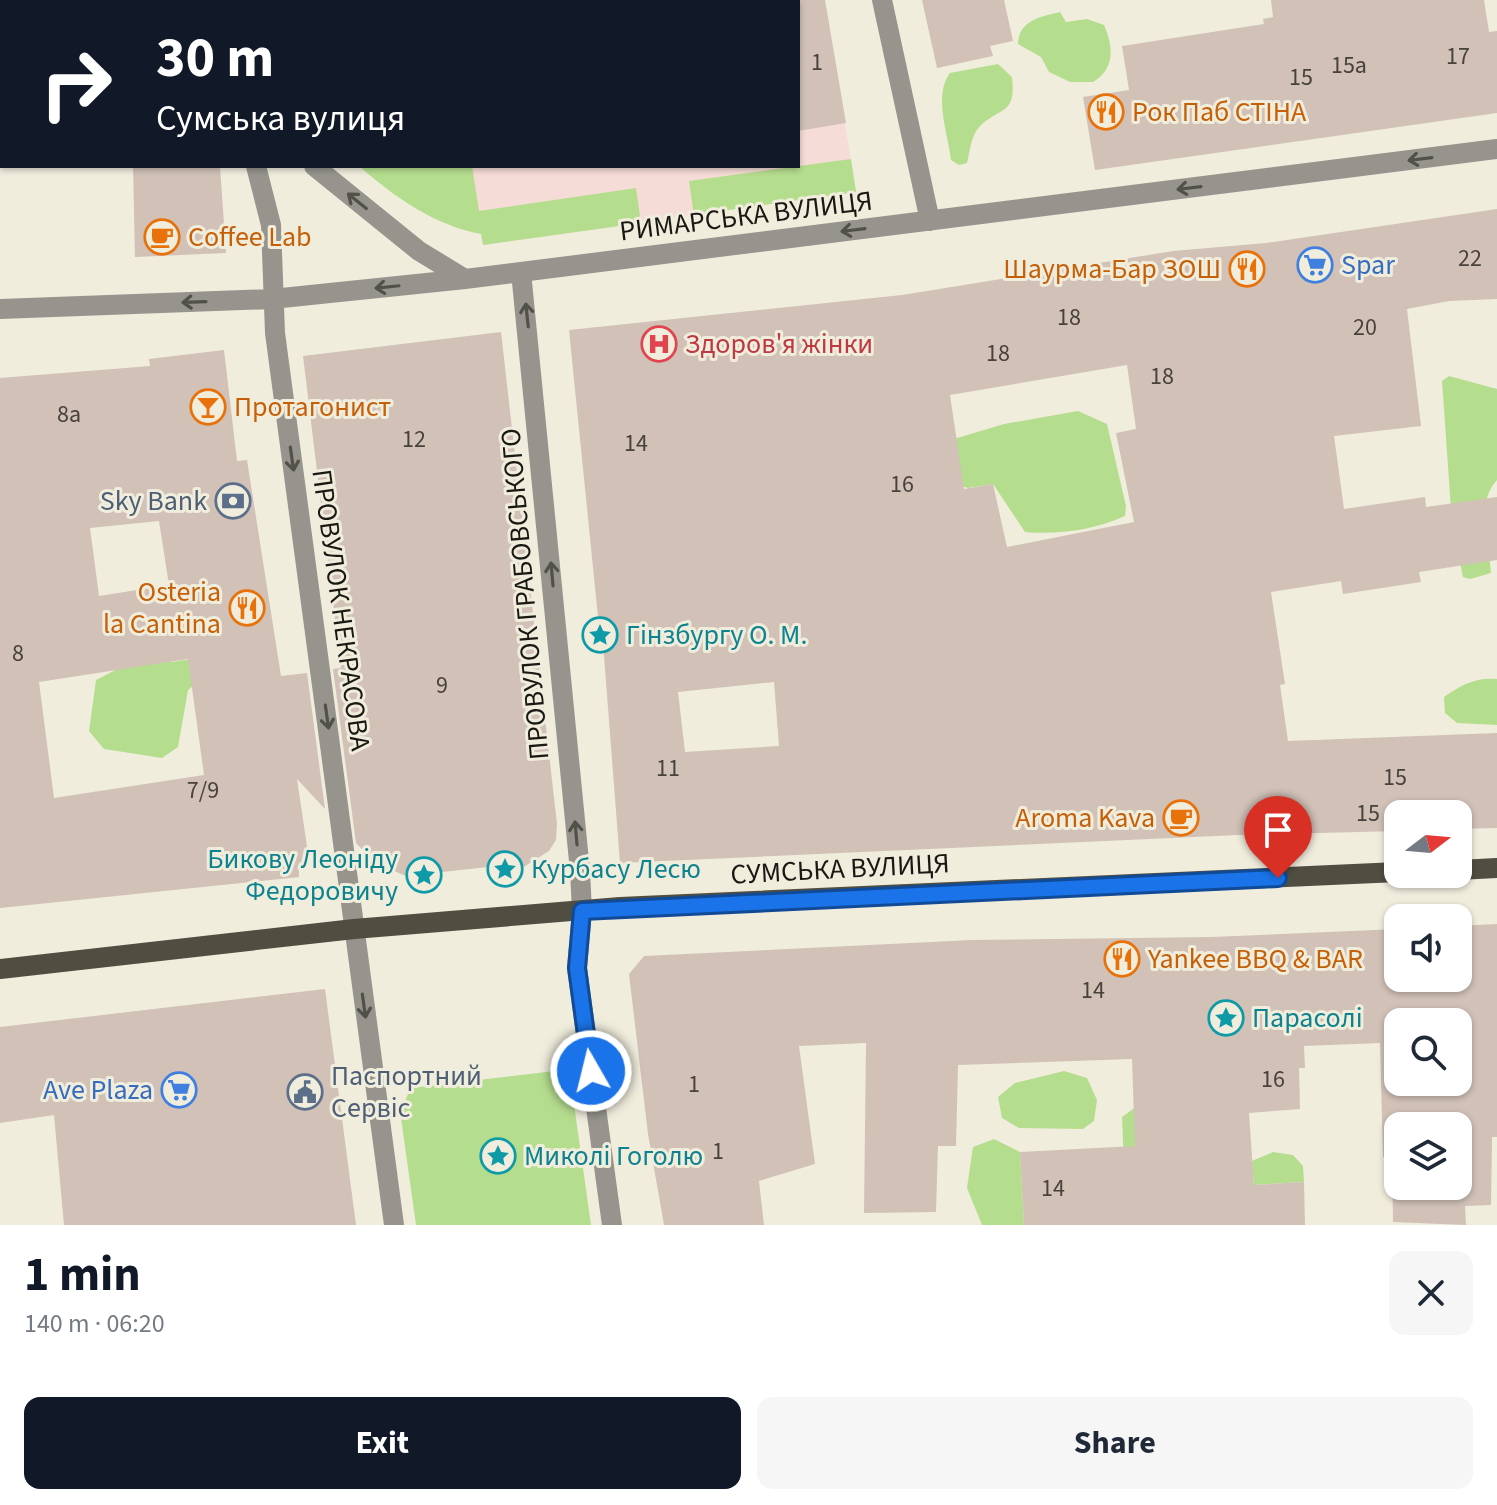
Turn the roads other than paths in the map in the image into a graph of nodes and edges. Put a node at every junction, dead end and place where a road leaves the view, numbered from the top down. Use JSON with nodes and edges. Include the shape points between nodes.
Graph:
{"nodes":[{"id":1,"x":882,"y":0,"type":"edge"},
{"id":2,"x":1497,"y":149,"type":"edge"},
{"id":3,"x":257,"y":168,"type":"edge"},
{"id":4,"x":316,"y":168,"type":"edge"},
{"id":5,"x":930,"y":221,"type":"junction"},
{"id":6,"x":521,"y":272,"type":"junction"},
{"id":7,"x":465,"y":279,"type":"junction"},
{"id":8,"x":272,"y":299,"type":"junction"},
{"id":9,"x":0,"y":309,"type":"edge"},
{"id":10,"x":1497,"y":868,"type":"edge"},
{"id":11,"x":1472,"y":869,"type":"edge"},
{"id":12,"x":1384,"y":873,"type":"edge"},
{"id":13,"x":582,"y":911,"type":"junction"},
{"id":14,"x":354,"y":929,"type":"junction"},
{"id":15,"x":0,"y":969,"type":"edge"},
{"id":16,"x":394,"y":1225,"type":"edge"},
{"id":17,"x":612,"y":1225,"type":"edge"}],
"edges":[{"from":1,"to":5,"type":"street"},
{"from":2,"to":5,"type":"street","name":"РИМАРСЬКА ВУЛИЦЯ","one_way":true},
{"from":3,"to":8,"type":"street","name":"ПРОВУЛОК НЕКРАСОВА","via":[[271,225]]},
{"from":7,"to":4,"type":"street","one_way":true,"via":[[419,251]]},
{"from":5,"to":6,"type":"street","name":"РИМАРСЬКА ВУЛИЦЯ","one_way":true},
{"from":6,"to":7,"type":"street","name":"РИМАРСЬКА ВУЛИЦЯ"},
{"from":13,"to":6,"type":"street","name":"ПРОВУЛОК ГРАБОВСЬКОГО","one_way":true},
{"from":7,"to":8,"type":"street","name":"РИМАРСЬКА ВУЛИЦЯ","one_way":true},
{"from":8,"to":9,"type":"street","name":"РИМАРСЬКА ВУЛИЦЯ","one_way":true},
{"from":8,"to":14,"type":"street","name":"ПРОВУЛОК НЕКРАСОВА","one_way":true},
{"from":10,"to":11,"type":"main road"},
{"from":12,"to":13,"type":"main road","name":"СУМСЬКА ВУЛИЦЯ"},
{"from":13,"to":14,"type":"main road","name":"СУМСЬКА ВУЛИЦЯ"},
{"from":13,"to":17,"type":"street","name":"ПРОВУЛОК ГРАБОВСЬКОГО","via":[[577,968]]},
{"from":14,"to":15,"type":"main road","name":"СУМСЬКА ВУЛИЦЯ"},
{"from":14,"to":16,"type":"street","name":"ПРОВУЛОК НЕКРАСОВА","one_way":true}]}
